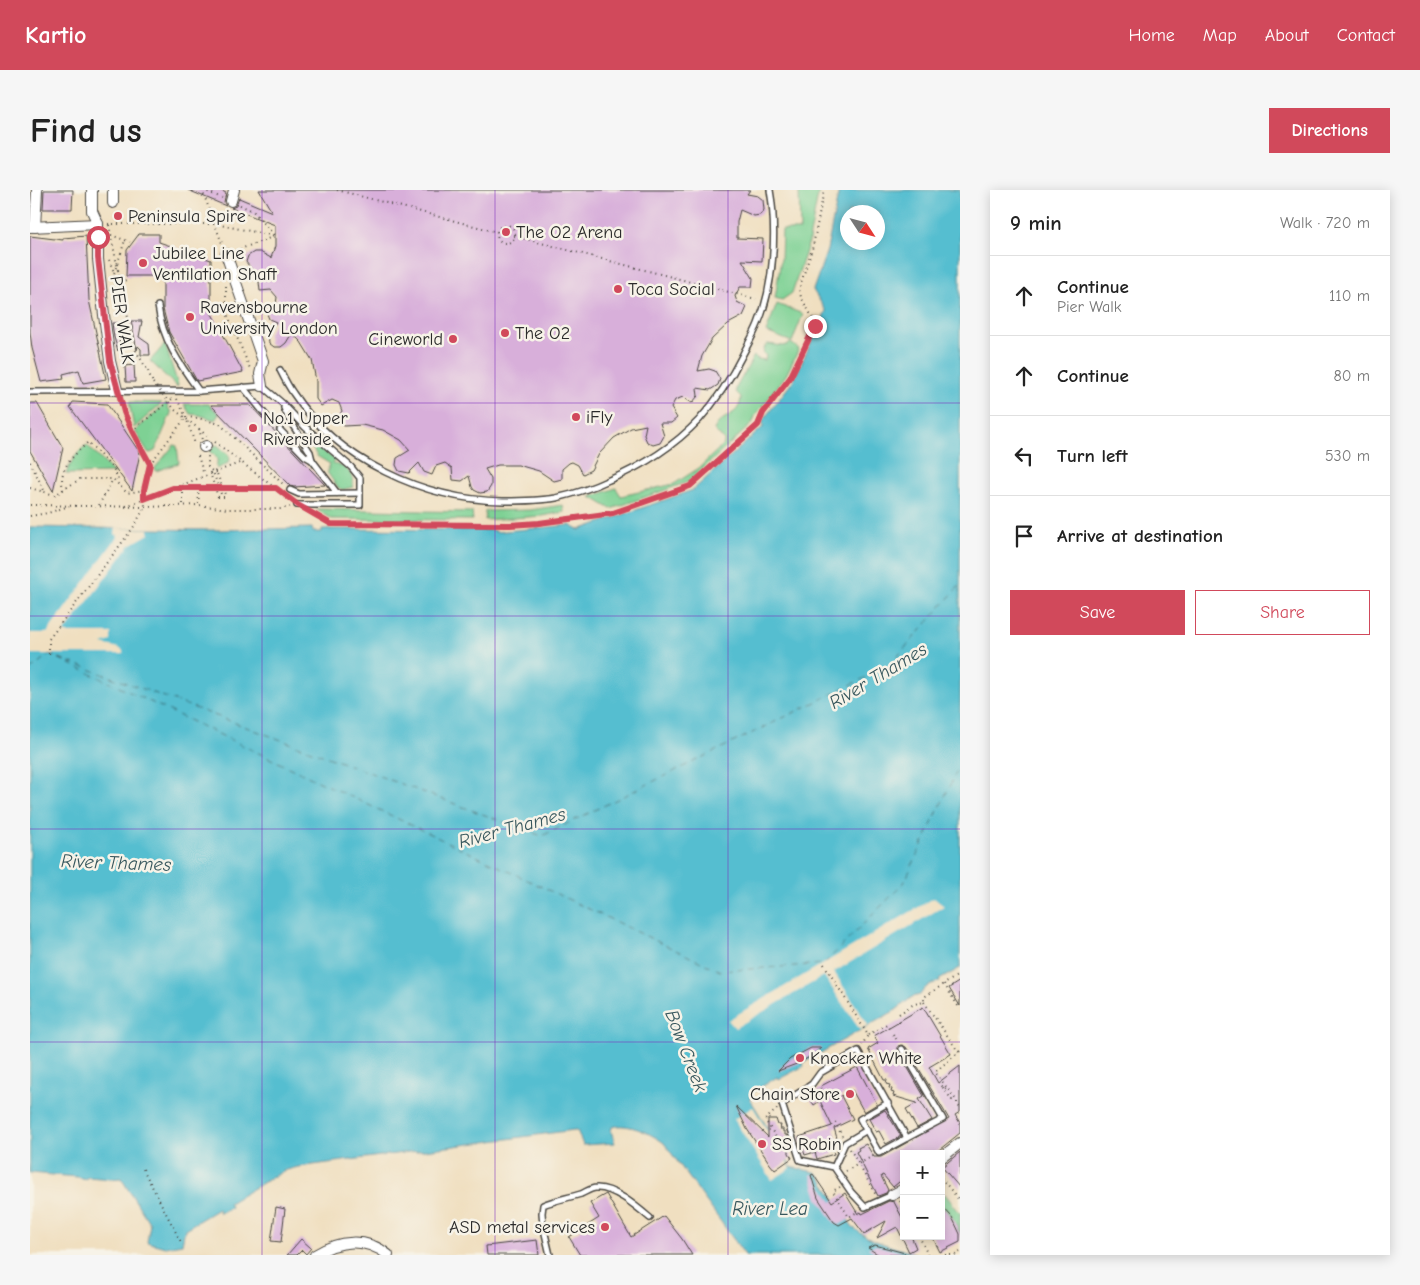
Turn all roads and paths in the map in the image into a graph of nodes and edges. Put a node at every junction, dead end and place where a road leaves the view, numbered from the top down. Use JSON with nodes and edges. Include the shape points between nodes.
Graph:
{"nodes":[{"id":1,"x":37,"y":190,"type":"edge"},
{"id":2,"x":92,"y":190,"type":"edge"},
{"id":3,"x":113,"y":190,"type":"edge"},
{"id":4,"x":203,"y":190,"type":"edge"},
{"id":5,"x":234,"y":190,"type":"edge"},
{"id":6,"x":337,"y":190,"type":"edge"},
{"id":7,"x":770,"y":190,"type":"edge"},
{"id":8,"x":824,"y":190,"type":"edge"},
{"id":9,"x":231,"y":201,"type":"junction"},
{"id":10,"x":113,"y":203,"type":"dead end"},
{"id":11,"x":98,"y":224,"type":"junction"},
{"id":12,"x":215,"y":224,"type":"junction"},
{"id":13,"x":109,"y":225,"type":"dead end"},
{"id":14,"x":33,"y":227,"type":"edge"},
{"id":15,"x":497,"y":232,"type":"junction"},
{"id":16,"x":111,"y":235,"type":"junction"},
{"id":17,"x":274,"y":236,"type":"junction"},
{"id":18,"x":514,"y":236,"type":"junction"},
{"id":19,"x":125,"y":240,"type":"junction"},
{"id":20,"x":130,"y":242,"type":"dead end"},
{"id":21,"x":226,"y":254,"type":"junction"},
{"id":22,"x":110,"y":260,"type":"dead end"},
{"id":23,"x":120,"y":279,"type":"junction"},
{"id":24,"x":226,"y":283,"type":"dead end"},
{"id":25,"x":756,"y":299,"type":"dead end"},
{"id":26,"x":158,"y":306,"type":"dead end"},
{"id":27,"x":280,"y":370,"type":"dead end"},
{"id":28,"x":259,"y":386,"type":"junction"},
{"id":29,"x":243,"y":387,"type":"junction"},
{"id":30,"x":117,"y":390,"type":"junction"},
{"id":31,"x":199,"y":391,"type":"junction"},
{"id":32,"x":30,"y":392,"type":"edge"},
{"id":33,"x":176,"y":396,"type":"dead end"},
{"id":34,"x":165,"y":403,"type":"dead end"},
{"id":35,"x":282,"y":403,"type":"junction"},
{"id":36,"x":186,"y":418,"type":"junction"},
{"id":37,"x":272,"y":423,"type":"dead end"},
{"id":38,"x":199,"y":429,"type":"junction"},
{"id":39,"x":280,"y":430,"type":"dead end"},
{"id":40,"x":132,"y":431,"type":"junction"},
{"id":41,"x":312,"y":460,"type":"junction"},
{"id":42,"x":30,"y":462,"type":"edge"},
{"id":43,"x":242,"y":462,"type":"junction"},
{"id":44,"x":150,"y":464,"type":"junction"},
{"id":45,"x":213,"y":472,"type":"junction"},
{"id":46,"x":113,"y":479,"type":"junction"},
{"id":47,"x":120,"y":485,"type":"junction"},
{"id":48,"x":30,"y":488,"type":"edge"},
{"id":49,"x":173,"y":488,"type":"junction"},
{"id":50,"x":183,"y":488,"type":"junction"},
{"id":51,"x":198,"y":488,"type":"junction"},
{"id":52,"x":276,"y":488,"type":"junction"},
{"id":53,"x":63,"y":490,"type":"junction"},
{"id":54,"x":144,"y":490,"type":"junction"},
{"id":55,"x":290,"y":490,"type":"joint"},
{"id":56,"x":45,"y":492,"type":"junction"},
{"id":57,"x":337,"y":493,"type":"junction"},
{"id":58,"x":360,"y":493,"type":"junction"},
{"id":59,"x":221,"y":494,"type":"dead end"},
{"id":60,"x":144,"y":499,"type":"junction"},
{"id":61,"x":30,"y":505,"type":"edge"},
{"id":62,"x":183,"y":505,"type":"junction"},
{"id":63,"x":199,"y":505,"type":"junction"},
{"id":64,"x":298,"y":505,"type":"junction"},
{"id":65,"x":70,"y":506,"type":"junction"},
{"id":66,"x":98,"y":506,"type":"junction"},
{"id":67,"x":124,"y":506,"type":"junction"},
{"id":68,"x":145,"y":507,"type":"junction"},
{"id":69,"x":313,"y":513,"type":"dead end"},
{"id":70,"x":30,"y":516,"type":"edge"},
{"id":71,"x":49,"y":654,"type":"dead end"},
{"id":72,"x":824,"y":964,"type":"dead end"},
{"id":73,"x":960,"y":974,"type":"edge"},
{"id":74,"x":944,"y":984,"type":"junction"},
{"id":75,"x":924,"y":1002,"type":"junction"},
{"id":76,"x":960,"y":1009,"type":"edge"},
{"id":77,"x":899,"y":1014,"type":"dead end"},
{"id":78,"x":889,"y":1027,"type":"dead end"},
{"id":79,"x":893,"y":1034,"type":"dead end"},
{"id":80,"x":868,"y":1035,"type":"junction"},
{"id":81,"x":901,"y":1047,"type":"joint"},
{"id":82,"x":858,"y":1051,"type":"junction"},
{"id":83,"x":960,"y":1053,"type":"edge"},
{"id":84,"x":946,"y":1088,"type":"junction"},
{"id":85,"x":954,"y":1098,"type":"junction"},
{"id":86,"x":888,"y":1103,"type":"junction"},
{"id":87,"x":782,"y":1104,"type":"junction"},
{"id":88,"x":960,"y":1108,"type":"edge"},
{"id":89,"x":835,"y":1122,"type":"dead end"},
{"id":90,"x":867,"y":1130,"type":"junction"},
{"id":91,"x":907,"y":1138,"type":"junction"},
{"id":92,"x":845,"y":1142,"type":"junction"},
{"id":93,"x":960,"y":1143,"type":"edge"},
{"id":94,"x":797,"y":1149,"type":"junction"},
{"id":95,"x":879,"y":1152,"type":"junction"},
{"id":96,"x":945,"y":1155,"type":"edge"},
{"id":97,"x":859,"y":1164,"type":"junction"},
{"id":98,"x":834,"y":1167,"type":"junction"},
{"id":99,"x":143,"y":1169,"type":"dead end"},
{"id":100,"x":839,"y":1175,"type":"junction"},
{"id":101,"x":945,"y":1183,"type":"edge"},
{"id":102,"x":845,"y":1184,"type":"junction"},
{"id":103,"x":898,"y":1194,"type":"edge"},
{"id":104,"x":879,"y":1201,"type":"junction"},
{"id":105,"x":960,"y":1201,"type":"edge"},
{"id":106,"x":865,"y":1207,"type":"junction"},
{"id":107,"x":650,"y":1218,"type":"dead end"},
{"id":108,"x":920,"y":1240,"type":"edge"},
{"id":109,"x":182,"y":1244,"type":"dead end"},
{"id":110,"x":960,"y":1252,"type":"edge"},
{"id":111,"x":315,"y":1255,"type":"edge"},
{"id":112,"x":388,"y":1255,"type":"edge"},
{"id":113,"x":550,"y":1255,"type":"edge"},
{"id":114,"x":928,"y":1255,"type":"edge"},
{"id":115,"x":945,"y":1255,"type":"edge"}],
"edges":[{"from":1,"to":14,"type":"street"},
{"from":2,"to":11,"type":"street","name":"PIER WALK","via":[[92,211]]},
{"from":3,"to":10,"type":"street"},
{"from":4,"to":9,"type":"path"},
{"from":4,"to":12,"type":"path"},
{"from":5,"to":9,"type":"street"},
{"from":6,"to":15,"type":"path"},
{"from":7,"to":27,"type":"lane","via":[[773,234],[768,290],[759,322],[734,372],[716,401],[680,438],[631,471],[585,490],[554,498],[486,501],[428,490],[392,476],[339,441],[307,411]]},
{"from":8,"to":69,"type":"path","via":[[813,246],[800,289],[800,297],[815,326],[790,378],[763,413],[758,425],[690,486],[613,513],[539,523],[331,524]]},
{"from":9,"to":17,"type":"path","via":[[253,211]]},
{"from":11,"to":12,"type":"path"},
{"from":11,"to":14,"type":"street"},
{"from":11,"to":30,"type":"street","name":"PIER WALK","via":[[104,315]]},
{"from":12,"to":17,"type":"path"},
{"from":12,"to":21,"type":"path"},
{"from":13,"to":16,"type":"path"},
{"from":15,"to":18,"type":"path","via":[[504,242],[509,242]]},
{"from":15,"to":18,"type":"path","via":[[503,225],[509,226],[514,230]]},
{"from":16,"to":19,"type":"path","bridge":true},
{"from":16,"to":23,"type":"path","bridge":true},
{"from":17,"to":21,"type":"path"},
{"from":18,"to":25,"type":"path"},
{"from":19,"to":20,"type":"path","bridge":true},
{"from":19,"to":23,"type":"path","bridge":true,"via":[[113,276],[127,281]]},
{"from":21,"to":28,"type":"street","via":[[263,361]]},
{"from":22,"to":23,"type":"path","bridge":true},
{"from":23,"to":38,"type":"path","bridge":true,"via":[[133,346],[152,383],[175,410]]},
{"from":24,"to":28,"type":"path","via":[[226,311]]},
{"from":26,"to":31,"type":"lane","via":[[169,346]]},
{"from":28,"to":29,"type":"lane"},
{"from":28,"to":35,"type":"lane"},
{"from":29,"to":31,"type":"lane"},
{"from":29,"to":37,"type":"lane"},
{"from":30,"to":31,"type":"lane"},
{"from":30,"to":32,"type":"lane"},
{"from":30,"to":40,"type":"path"},
{"from":33,"to":36,"type":"path"},
{"from":34,"to":40,"type":"path"},
{"from":35,"to":41,"type":"lane"},
{"from":35,"to":58,"type":"lane","via":[[351,467],[360,478]]},
{"from":36,"to":44,"type":"path"},
{"from":36,"to":55,"type":"path","via":[[220,424]]},
{"from":38,"to":43,"type":"path"},
{"from":38,"to":45,"type":"path","bridge":true,"via":[[208,452],[208,467]]},
{"from":39,"to":41,"type":"lane"},
{"from":40,"to":44,"type":"path"},
{"from":41,"to":57,"type":"lane"},
{"from":42,"to":56,"type":"path"},
{"from":43,"to":49,"type":"path"},
{"from":43,"to":52,"type":"path"},
{"from":44,"to":54,"type":"path"},
{"from":45,"to":45,"type":"path","bridge":true,"via":[[210,473],[218,497],[226,497],[216,471]]},
{"from":45,"to":59,"type":"path","bridge":true},
{"from":46,"to":47,"type":"path"},
{"from":46,"to":53,"type":"path","via":[[80,479]]},
{"from":46,"to":66,"type":"path"},
{"from":47,"to":53,"type":"path","via":[[115,471],[88,442],[69,460],[60,479]]},
{"from":47,"to":54,"type":"path","via":[[127,493]]},
{"from":48,"to":56,"type":"path"},
{"from":49,"to":50,"type":"path"},
{"from":49,"to":60,"type":"path"},
{"from":50,"to":51,"type":"path"},
{"from":50,"to":62,"type":"path"},
{"from":51,"to":52,"type":"path"},
{"from":51,"to":63,"type":"path"},
{"from":52,"to":64,"type":"path"},
{"from":53,"to":56,"type":"path","via":[[55,495]]},
{"from":54,"to":60,"type":"path"},
{"from":55,"to":57,"type":"lane","via":[[299,494]]},
{"from":57,"to":58,"type":"lane"},
{"from":58,"to":64,"type":"lane","via":[[360,505]]},
{"from":60,"to":67,"type":"path"},
{"from":60,"to":68,"type":"path"},
{"from":61,"to":65,"type":"path"},
{"from":62,"to":63,"type":"path"},
{"from":62,"to":68,"type":"path"},
{"from":63,"to":64,"type":"path","via":[[227,509],[280,509]]},
{"from":65,"to":66,"type":"path"},
{"from":65,"to":70,"type":"path"},
{"from":66,"to":67,"type":"path"},
{"from":67,"to":68,"type":"path"},
{"from":68,"to":71,"type":"path","via":[[133,528],[50,639]]},
{"from":72,"to":80,"type":"path"},
{"from":73,"to":74,"type":"path"},
{"from":74,"to":75,"type":"path","via":[[924,997]]},
{"from":74,"to":76,"type":"path"},
{"from":75,"to":77,"type":"path","via":[[914,1004]]},
{"from":75,"to":83,"type":"path"},
{"from":78,"to":80,"type":"path","via":[[888,1024]]},
{"from":79,"to":81,"type":"path"},
{"from":80,"to":82,"type":"path"},
{"from":81,"to":91,"type":"lane","via":[[943,1119]]},
{"from":82,"to":86,"type":"lane"},
{"from":82,"to":87,"type":"lane","via":[[820,1073],[812,1084]]},
{"from":83,"to":84,"type":"path","via":[[935,1072]]},
{"from":84,"to":85,"type":"path"},
{"from":84,"to":85,"type":"path","via":[[941,1085],[952,1100]]},
{"from":85,"to":88,"type":"path"},
{"from":86,"to":90,"type":"lane","via":[[860,1119]]},
{"from":86,"to":91,"type":"lane"},
{"from":87,"to":94,"type":"lane"},
{"from":87,"to":94,"type":"path","via":[[765,1120],[781,1146]]},
{"from":89,"to":92,"type":"path"},
{"from":90,"to":92,"type":"lane"},
{"from":90,"to":95,"type":"lane"},
{"from":91,"to":95,"type":"lane"},
{"from":92,"to":97,"type":"path"},
{"from":92,"to":98,"type":"lane"},
{"from":93,"to":96,"type":"street"},
{"from":94,"to":98,"type":"lane","via":[[800,1160]]},
{"from":95,"to":97,"type":"path"},
{"from":97,"to":100,"type":"path"},
{"from":97,"to":104,"type":"path"},
{"from":98,"to":100,"type":"lane"},
{"from":99,"to":109,"type":"path"},
{"from":100,"to":102,"type":"lane"},
{"from":101,"to":105,"type":"path"},
{"from":102,"to":106,"type":"lane"},
{"from":102,"to":106,"type":"path","via":[[832,1191],[849,1216]]},
{"from":103,"to":104,"type":"lane"},
{"from":104,"to":106,"type":"lane"},
{"from":107,"to":113,"type":"lane","via":[[631,1201],[595,1188],[551,1202],[543,1205],[542,1213]]},
{"from":108,"to":114,"type":"path"},
{"from":110,"to":115,"type":"path"},
{"from":111,"to":112,"type":"street","via":[[326,1248],[365,1242],[378,1246]]}]}
